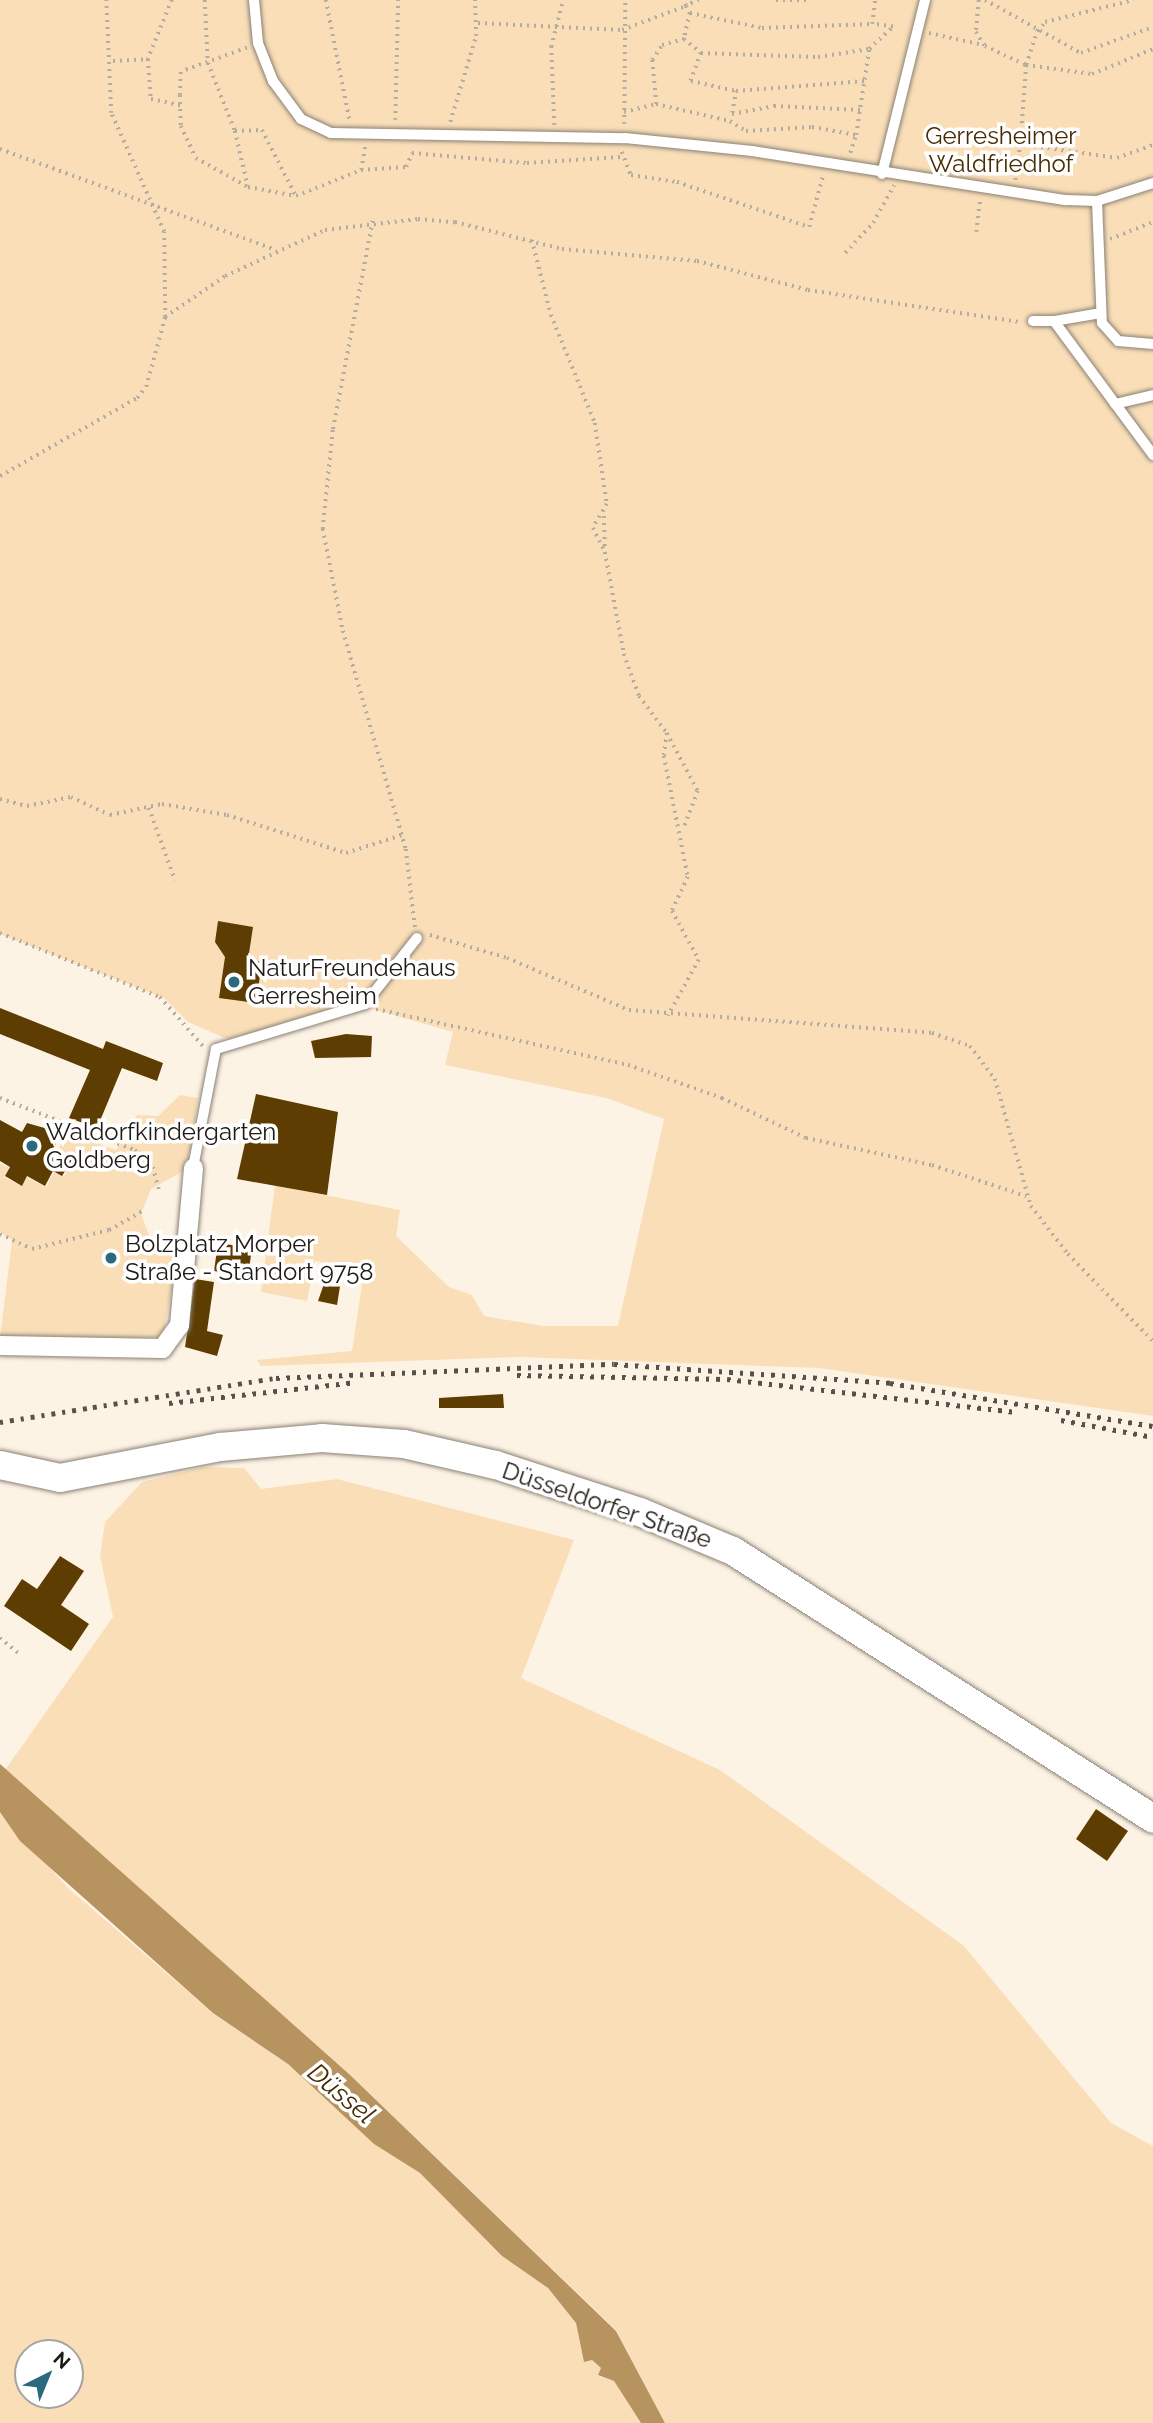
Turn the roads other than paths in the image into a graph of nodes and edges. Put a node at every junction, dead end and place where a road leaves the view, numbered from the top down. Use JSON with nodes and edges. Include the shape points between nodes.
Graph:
{"nodes":[{"id":1,"x":254,"y":0,"type":"edge"},
{"id":2,"x":925,"y":0,"type":"edge"},
{"id":3,"x":882,"y":174,"type":"junction"},
{"id":4,"x":1153,"y":183,"type":"edge"},
{"id":5,"x":1097,"y":201,"type":"junction"},
{"id":6,"x":1101,"y":313,"type":"junction"},
{"id":7,"x":1055,"y":321,"type":"junction"},
{"id":8,"x":1029,"y":322,"type":"road end"},
{"id":9,"x":1153,"y":344,"type":"edge"},
{"id":10,"x":1153,"y":395,"type":"edge"},
{"id":11,"x":1115,"y":404,"type":"junction"},
{"id":12,"x":1153,"y":455,"type":"edge"},
{"id":13,"x":417,"y":938,"type":"road end"},
{"id":14,"x":190,"y":1178,"type":"joint"},
{"id":15,"x":0,"y":1345,"type":"edge"},
{"id":16,"x":0,"y":1465,"type":"edge"},
{"id":17,"x":1153,"y":1819,"type":"edge"}],
"edges":[{"from":1,"to":3,"type":"lane","via":[[258,43],[273,81],[300,119],[351,135],[448,131],[625,138]]},
{"from":2,"to":3,"type":"lane"},
{"from":3,"to":5,"type":"lane","via":[[1013,195]]},
{"from":4,"to":5,"type":"lane"},
{"from":5,"to":6,"type":"lane"},
{"from":6,"to":7,"type":"lane"},
{"from":6,"to":9,"type":"lane","via":[[1107,335],[1131,346]]},
{"from":7,"to":8,"type":"lane"},
{"from":7,"to":11,"type":"lane"},
{"from":10,"to":11,"type":"lane"},
{"from":11,"to":12,"type":"lane"},
{"from":13,"to":14,"type":"lane","via":[[365,1004],[229,1040],[213,1058]]},
{"from":14,"to":15,"type":"street","via":[[178,1325],[162,1348]]},
{"from":16,"to":17,"type":"main road","name":"Düsseldorfer Straße","via":[[30,1475],[75,1476],[220,1447],[322,1438],[404,1444],[507,1469],[640,1512],[733,1551]]}]}
